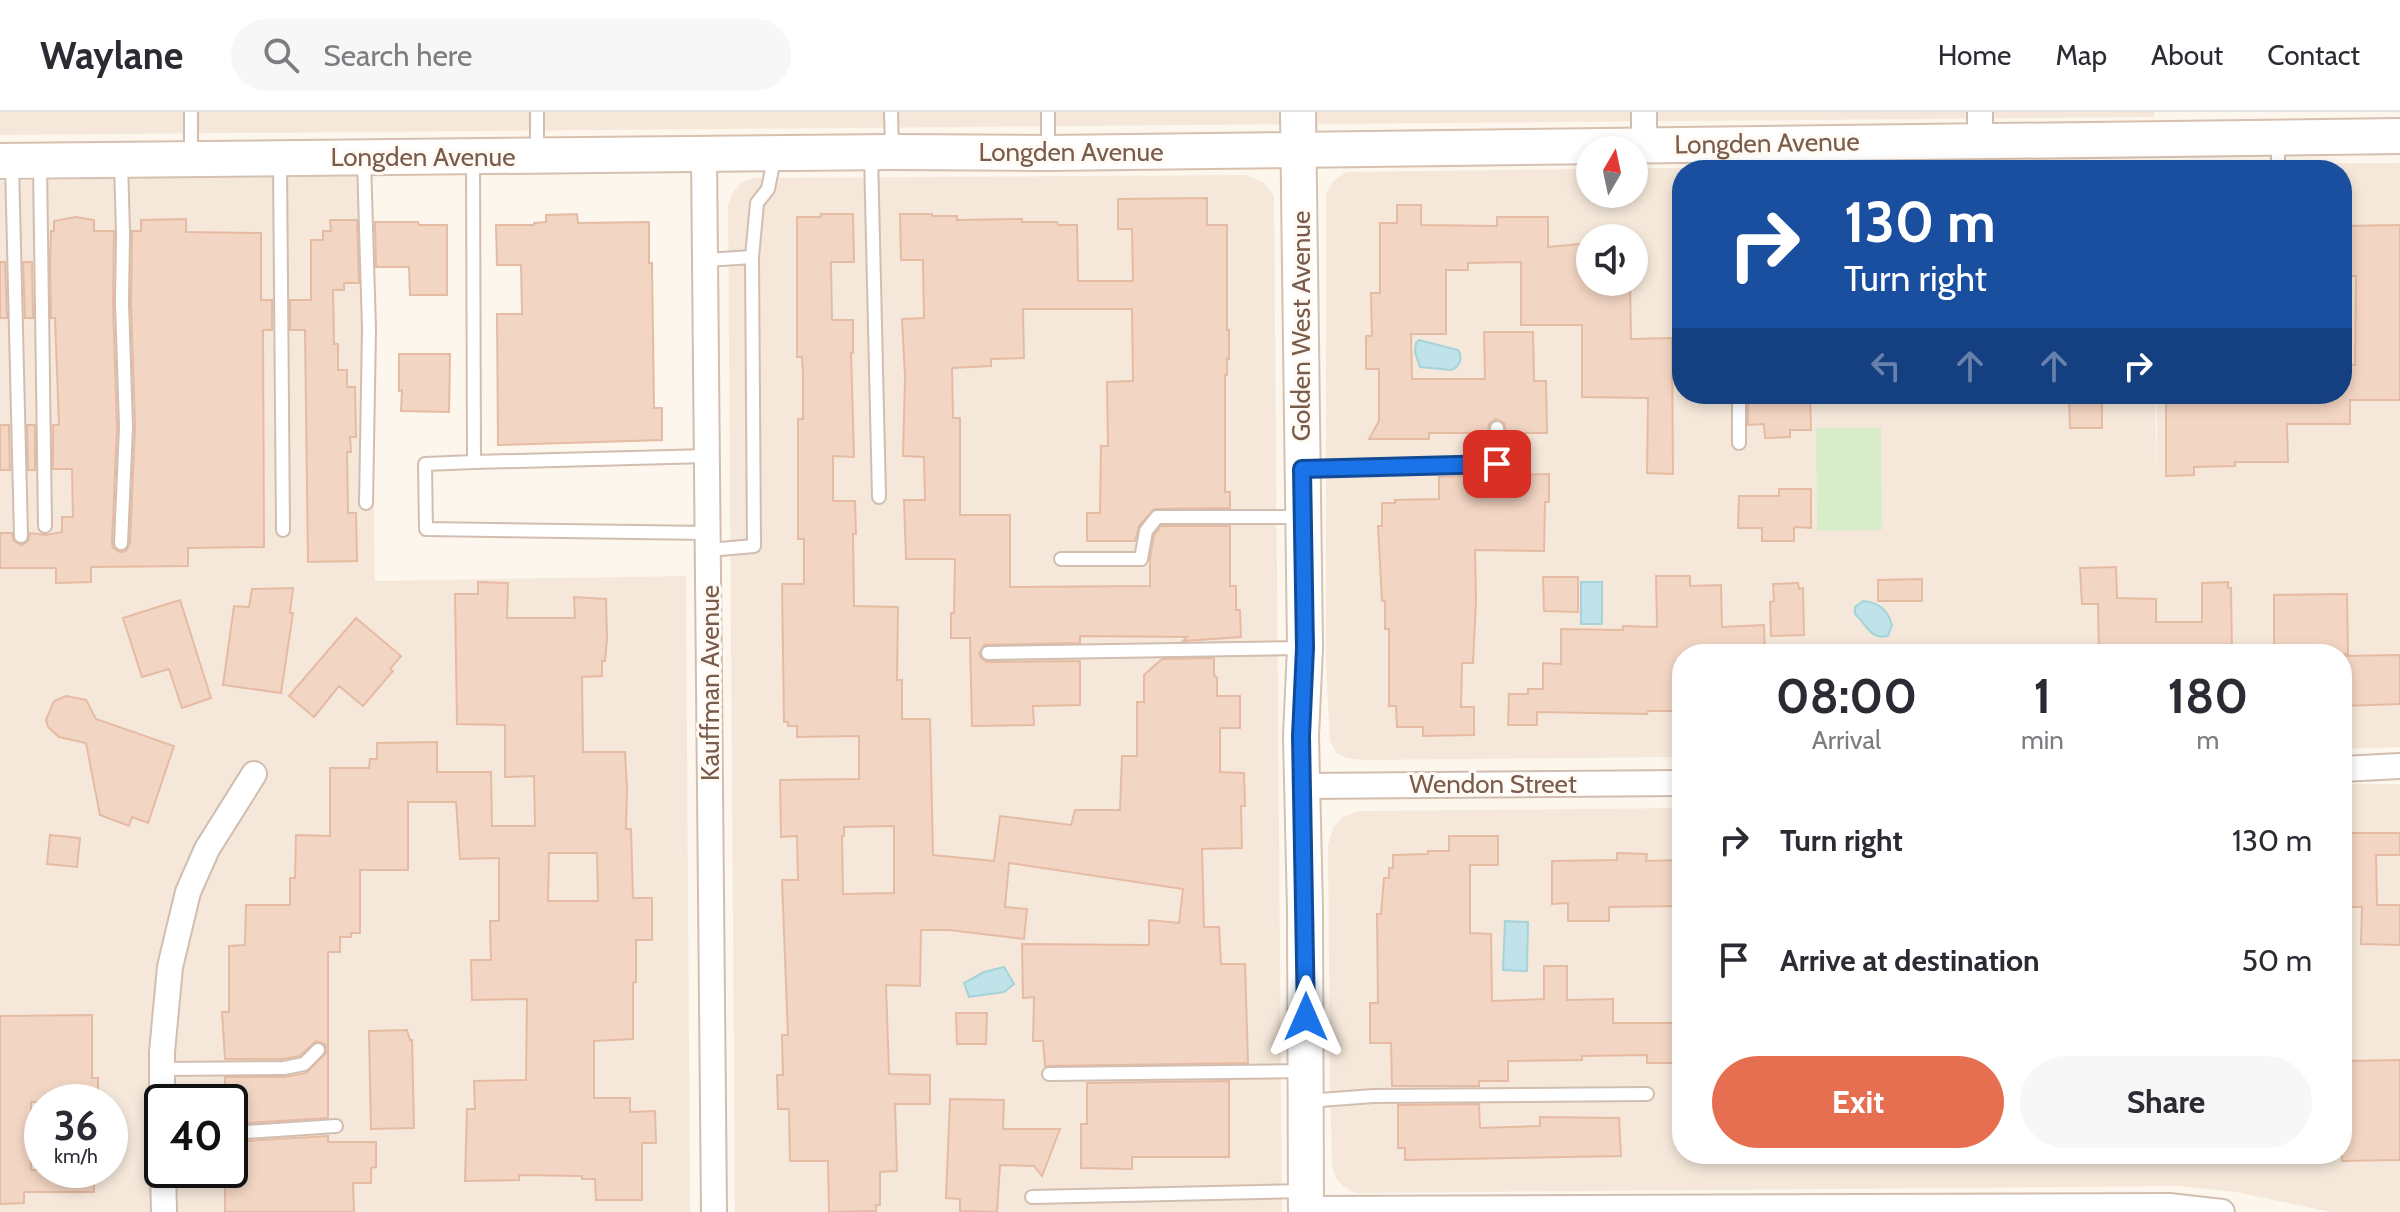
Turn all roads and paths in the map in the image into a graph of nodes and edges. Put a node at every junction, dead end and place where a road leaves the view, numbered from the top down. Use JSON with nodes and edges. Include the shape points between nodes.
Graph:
{"nodes":[{"id":1,"x":191,"y":112,"type":"edge"},
{"id":2,"x":537,"y":112,"type":"edge"},
{"id":3,"x":891,"y":112,"type":"edge"},
{"id":4,"x":1048,"y":112,"type":"edge"},
{"id":5,"x":1298,"y":112,"type":"edge"},
{"id":6,"x":1980,"y":126,"type":"edge"},
{"id":7,"x":1644,"y":128,"type":"edge"},
{"id":8,"x":2278,"y":136,"type":"junction"},
{"id":9,"x":2400,"y":136,"type":"edge"},
{"id":10,"x":1299,"y":149,"type":"junction"},
{"id":11,"x":882,"y":152,"type":"junction"},
{"id":12,"x":776,"y":153,"type":"junction"},
{"id":13,"x":1048,"y":153,"type":"junction"},
{"id":14,"x":704,"y":154,"type":"junction"},
{"id":15,"x":473,"y":156,"type":"junction"},
{"id":16,"x":537,"y":156,"type":"junction"},
{"id":17,"x":364,"y":157,"type":"junction"},
{"id":18,"x":1736,"y":157,"type":"edge"},
{"id":19,"x":280,"y":158,"type":"junction"},
{"id":20,"x":121,"y":159,"type":"junction"},
{"id":21,"x":191,"y":159,"type":"junction"},
{"id":22,"x":2278,"y":160,"type":"edge"},
{"id":23,"x":17,"y":161,"type":"edge"},
{"id":24,"x":752,"y":257,"type":"junction"},
{"id":25,"x":706,"y":260,"type":"junction"},
{"id":26,"x":1739,"y":404,"type":"edge"},
{"id":27,"x":1497,"y":428,"type":"dead end"},
{"id":28,"x":1739,"y":443,"type":"dead end"},
{"id":29,"x":708,"y":456,"type":"junction"},
{"id":30,"x":474,"y":462,"type":"junction"},
{"id":31,"x":1302,"y":469,"type":"junction"},
{"id":32,"x":879,"y":497,"type":"dead end"},
{"id":33,"x":366,"y":503,"type":"dead end"},
{"id":34,"x":1302,"y":517,"type":"junction"},
{"id":35,"x":45,"y":526,"type":"dead end"},
{"id":36,"x":283,"y":530,"type":"dead end"},
{"id":37,"x":21,"y":536,"type":"dead end"},
{"id":38,"x":709,"y":542,"type":"junction"},
{"id":39,"x":121,"y":543,"type":"dead end"},
{"id":40,"x":1061,"y":559,"type":"dead end"},
{"id":41,"x":1305,"y":648,"type":"junction"},
{"id":42,"x":988,"y":653,"type":"dead end"},
{"id":43,"x":2400,"y":766,"type":"edge"},
{"id":44,"x":2352,"y":768,"type":"edge"},
{"id":45,"x":254,"y":774,"type":"dead end"},
{"id":46,"x":1672,"y":783,"type":"edge"},
{"id":47,"x":1303,"y":786,"type":"junction"},
{"id":48,"x":318,"y":1050,"type":"dead end"},
{"id":49,"x":162,"y":1069,"type":"junction"},
{"id":50,"x":1049,"y":1074,"type":"dead end"},
{"id":51,"x":162,"y":1084,"type":"edge"},
{"id":52,"x":1307,"y":1086,"type":"junction"},
{"id":53,"x":1647,"y":1094,"type":"dead end"},
{"id":54,"x":336,"y":1126,"type":"dead end"},
{"id":55,"x":248,"y":1132,"type":"edge"},
{"id":56,"x":163,"y":1188,"type":"edge"},
{"id":57,"x":1032,"y":1197,"type":"dead end"},
{"id":58,"x":1306,"y":1204,"type":"edge"},
{"id":59,"x":164,"y":1212,"type":"edge"},
{"id":60,"x":714,"y":1212,"type":"edge"},
{"id":61,"x":2222,"y":1212,"type":"edge"}],
"edges":[{"from":1,"to":21,"type":"lane"},
{"from":2,"to":16,"type":"lane"},
{"from":3,"to":11,"type":"lane"},
{"from":4,"to":13,"type":"lane"},
{"from":5,"to":10,"type":"street","name":"Golden West Avenue"},
{"from":6,"to":8,"type":"street","name":"Longden Avenue","via":[[2143,138]]},
{"from":6,"to":18,"type":"street","name":"Longden Avenue"},
{"from":7,"to":10,"type":"street","name":"Longden Avenue"},
{"from":7,"to":18,"type":"street","name":"Longden Avenue"},
{"from":8,"to":9,"type":"street","name":"Longden Avenue"},
{"from":8,"to":22,"type":"lane"},
{"from":10,"to":13,"type":"street","name":"Longden Avenue"},
{"from":10,"to":31,"type":"street","name":"Golden West Avenue"},
{"from":11,"to":12,"type":"street","name":"Longden Avenue"},
{"from":11,"to":13,"type":"street","name":"Longden Avenue"},
{"from":11,"to":32,"type":"lane"},
{"from":12,"to":14,"type":"street","name":"Longden Avenue"},
{"from":12,"to":24,"type":"lane","via":[[768,189],[757,203]]},
{"from":14,"to":16,"type":"street","name":"Longden Avenue"},
{"from":14,"to":25,"type":"street","name":"Kauffman Avenue"},
{"from":15,"to":16,"type":"street","name":"Longden Avenue"},
{"from":15,"to":17,"type":"street","name":"Longden Avenue"},
{"from":15,"to":30,"type":"lane"},
{"from":17,"to":19,"type":"street","name":"Longden Avenue"},
{"from":17,"to":33,"type":"lane","via":[[369,317]]},
{"from":19,"to":21,"type":"street","name":"Longden Avenue"},
{"from":19,"to":36,"type":"lane"},
{"from":20,"to":21,"type":"street","name":"Longden Avenue"},
{"from":20,"to":23,"type":"street","name":"Longden Avenue"},
{"from":20,"to":39,"type":"lane","via":[[126,427]]},
{"from":23,"to":35,"type":"lane"},
{"from":23,"to":37,"type":"lane"},
{"from":24,"to":25,"type":"lane"},
{"from":24,"to":38,"type":"lane","via":[[754,546]]},
{"from":25,"to":29,"type":"street","name":"Kauffman Avenue"},
{"from":26,"to":28,"type":"lane"},
{"from":27,"to":31,"type":"lane","via":[[1497,464]]},
{"from":29,"to":30,"type":"lane"},
{"from":29,"to":38,"type":"street","name":"Kauffman Avenue"},
{"from":30,"to":38,"type":"lane","via":[[425,464],[426,529]]},
{"from":31,"to":34,"type":"street","name":"Golden West Avenue"},
{"from":34,"to":40,"type":"lane","via":[[1160,517],[1148,526],[1141,559]]},
{"from":34,"to":41,"type":"street","name":"Golden West Avenue"},
{"from":38,"to":60,"type":"street","name":"Kauffman Avenue"},
{"from":41,"to":42,"type":"lane"},
{"from":41,"to":47,"type":"street","name":"Golden West Avenue"},
{"from":43,"to":44,"type":"street"},
{"from":45,"to":49,"type":"street","via":[[207,849],[188,892],[170,967]]},
{"from":46,"to":47,"type":"street","name":"Wendon Street"},
{"from":47,"to":52,"type":"street","name":"Golden West Avenue"},
{"from":48,"to":49,"type":"lane","via":[[304,1064],[284,1068]]},
{"from":49,"to":51,"type":"street"},
{"from":50,"to":52,"type":"lane"},
{"from":52,"to":53,"type":"lane","via":[[1373,1096]]},
{"from":52,"to":58,"type":"street","name":"Golden West Avenue"},
{"from":54,"to":55,"type":"lane"},
{"from":56,"to":59,"type":"street"},
{"from":57,"to":58,"type":"lane"},
{"from":58,"to":61,"type":"street","via":[[2169,1206]]}]}
